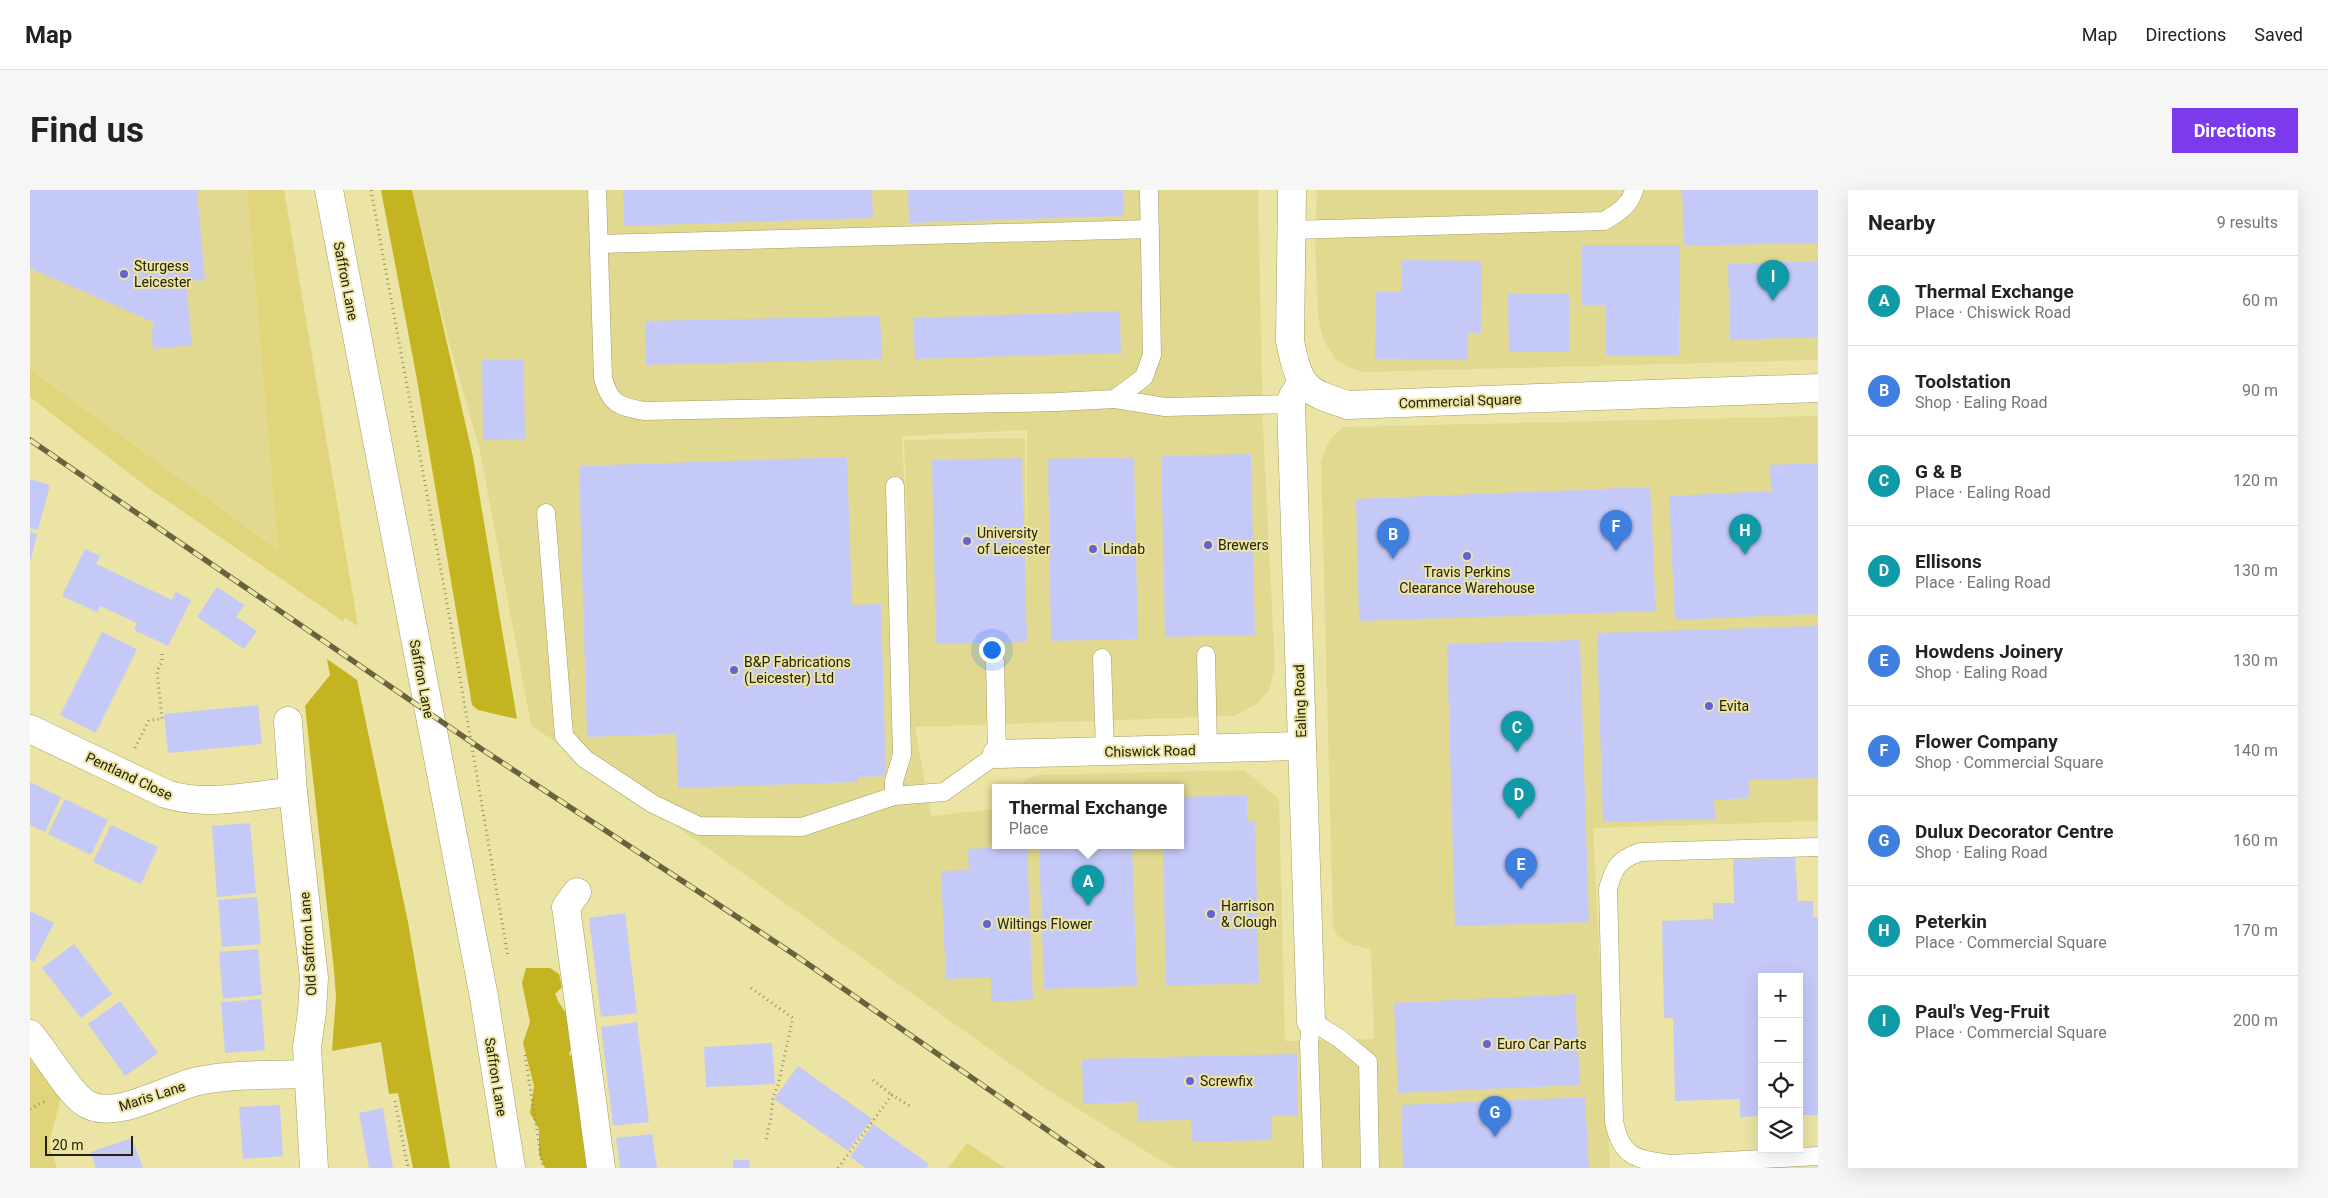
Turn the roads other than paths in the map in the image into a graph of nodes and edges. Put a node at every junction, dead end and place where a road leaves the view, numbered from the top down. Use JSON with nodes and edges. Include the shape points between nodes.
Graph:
{"nodes":[{"id":1,"x":329,"y":190,"type":"edge"},
{"id":2,"x":597,"y":190,"type":"edge"},
{"id":3,"x":1149,"y":190,"type":"edge"},
{"id":4,"x":1292,"y":190,"type":"edge"},
{"id":5,"x":1634,"y":190,"type":"edge"},
{"id":6,"x":1150,"y":229,"type":"junction"},
{"id":7,"x":1291,"y":230,"type":"junction"},
{"id":8,"x":599,"y":244,"type":"junction"},
{"id":9,"x":1818,"y":388,"type":"edge"},
{"id":10,"x":1297,"y":394,"type":"junction"},
{"id":11,"x":1115,"y":399,"type":"junction"},
{"id":12,"x":895,"y":486,"type":"dead end"},
{"id":13,"x":546,"y":513,"type":"dead end"},
{"id":14,"x":1206,"y":655,"type":"dead end"},
{"id":15,"x":1102,"y":658,"type":"dead end"},
{"id":16,"x":995,"y":661,"type":"dead end"},
{"id":17,"x":288,"y":721,"type":"dead end"},
{"id":18,"x":30,"y":728,"type":"edge"},
{"id":19,"x":1302,"y":746,"type":"junction"},
{"id":20,"x":1208,"y":749,"type":"junction"},
{"id":21,"x":1105,"y":752,"type":"junction"},
{"id":22,"x":997,"y":754,"type":"junction"},
{"id":23,"x":293,"y":792,"type":"junction"},
{"id":24,"x":894,"y":796,"type":"junction"},
{"id":25,"x":1818,"y":847,"type":"edge"},
{"id":26,"x":577,"y":892,"type":"dead end"},
{"id":27,"x":1311,"y":1021,"type":"junction"},
{"id":28,"x":30,"y":1034,"type":"edge"},
{"id":29,"x":308,"y":1074,"type":"junction"},
{"id":30,"x":1818,"y":1156,"type":"edge"},
{"id":31,"x":314,"y":1168,"type":"edge"},
{"id":32,"x":511,"y":1168,"type":"edge"},
{"id":33,"x":601,"y":1168,"type":"edge"},
{"id":34,"x":1313,"y":1168,"type":"edge"},
{"id":35,"x":1370,"y":1168,"type":"edge"}],
"edges":[{"from":1,"to":32,"type":"street","name":"Saffron Lane","via":[[484,997]]},
{"from":2,"to":8,"type":"lane"},
{"from":3,"to":6,"type":"lane"},
{"from":4,"to":7,"type":"street"},
{"from":5,"to":7,"type":"lane","via":[[1632,199],[1620,212],[1604,221]]},
{"from":6,"to":8,"type":"lane"},
{"from":6,"to":11,"type":"lane","via":[[1152,355],[1144,377]]},
{"from":7,"to":10,"type":"street","via":[[1290,341]]},
{"from":8,"to":11,"type":"lane","via":[[603,378],[607,394],[622,407],[644,411]]},
{"from":9,"to":10,"type":"street","name":"Commercial Square","via":[[1348,405],[1322,396]]},
{"from":10,"to":11,"type":"lane","via":[[1165,407]]},
{"from":10,"to":19,"type":"street","name":"Ealing Road"},
{"from":12,"to":24,"type":"lane","via":[[902,755],[894,781]]},
{"from":13,"to":24,"type":"lane","via":[[564,736],[585,759],[653,804],[699,826],[802,827]]},
{"from":14,"to":20,"type":"lane"},
{"from":15,"to":21,"type":"lane"},
{"from":16,"to":22,"type":"lane"},
{"from":17,"to":23,"type":"street","name":"Old Saffron Lane"},
{"from":18,"to":23,"type":"street","name":"Pentland Close","via":[[184,800]]},
{"from":19,"to":20,"type":"street","name":"Chiswick Road"},
{"from":19,"to":27,"type":"street","name":"Ealing Road"},
{"from":20,"to":21,"type":"street","name":"Chiswick Road"},
{"from":21,"to":22,"type":"street","name":"Chiswick Road"},
{"from":22,"to":24,"type":"lane","via":[[944,792]]},
{"from":23,"to":29,"type":"street","name":"Old Saffron Lane","via":[[314,978],[307,1047]]},
{"from":25,"to":30,"type":"lane","via":[[1640,852],[1624,858],[1613,872],[1608,889],[1617,1140],[1630,1154],[1670,1164]]},
{"from":26,"to":33,"type":"street","via":[[566,907]]},
{"from":27,"to":34,"type":"lane"},
{"from":27,"to":35,"type":"lane","via":[[1339,1038],[1368,1062]]},
{"from":28,"to":29,"type":"street","name":"Maris Lane","via":[[84,1103],[98,1109],[117,1108],[196,1081],[239,1075]]},
{"from":29,"to":31,"type":"street","name":"Old Saffron Lane"}]}
